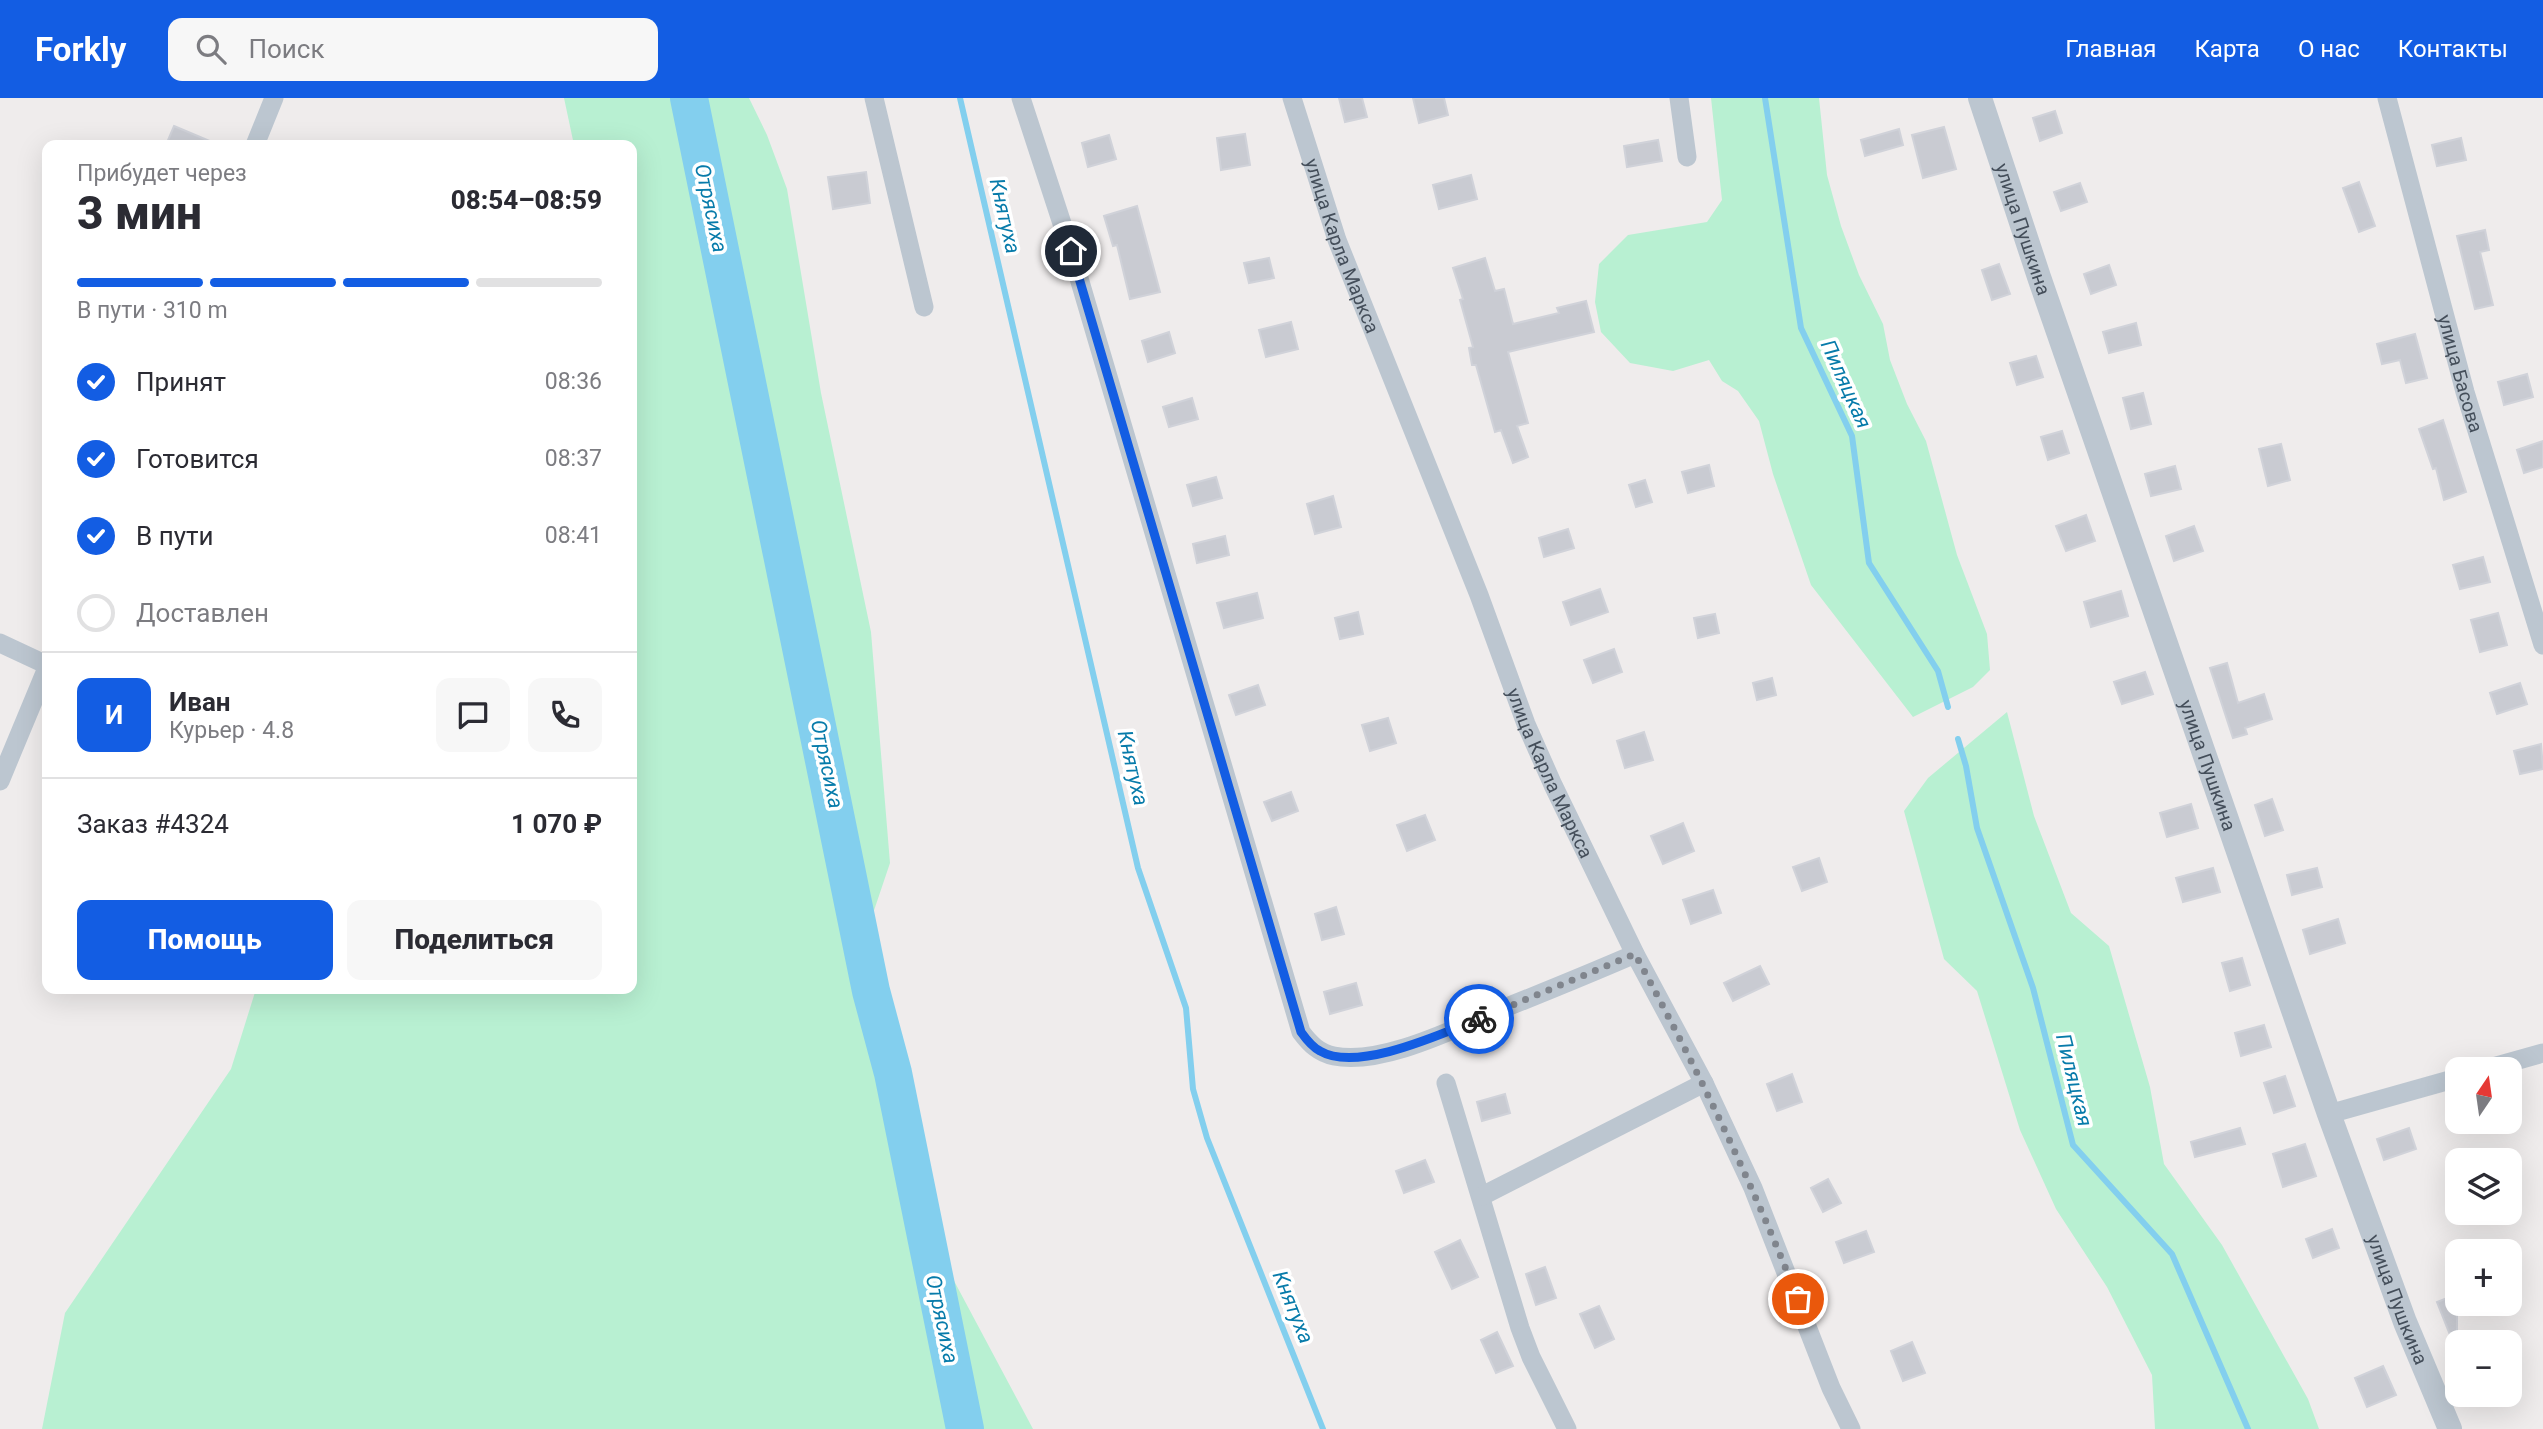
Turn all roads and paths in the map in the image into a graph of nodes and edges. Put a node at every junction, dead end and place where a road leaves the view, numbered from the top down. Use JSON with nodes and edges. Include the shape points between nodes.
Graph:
{"nodes":[{"id":1,"x":274,"y":98,"type":"edge"},
{"id":2,"x":874,"y":98,"type":"edge"},
{"id":3,"x":1021,"y":98,"type":"edge"},
{"id":4,"x":1292,"y":98,"type":"edge"},
{"id":5,"x":1679,"y":98,"type":"edge"},
{"id":6,"x":1980,"y":98,"type":"edge"},
{"id":7,"x":2387,"y":98,"type":"edge"},
{"id":8,"x":257,"y":140,"type":"edge"},
{"id":9,"x":1687,"y":157,"type":"dead end"},
{"id":10,"x":924,"y":307,"type":"dead end"},
{"id":11,"x":0,"y":643,"type":"edge"},
{"id":12,"x":2543,"y":645,"type":"edge"},
{"id":13,"x":42,"y":664,"type":"edge"},
{"id":14,"x":42,"y":678,"type":"edge"},
{"id":15,"x":0,"y":781,"type":"edge"},
{"id":16,"x":1635,"y":954,"type":"junction"},
{"id":17,"x":2543,"y":1053,"type":"edge"},
{"id":18,"x":2522,"y":1059,"type":"edge"},
{"id":19,"x":2445,"y":1080,"type":"edge"},
{"id":20,"x":1446,"y":1083,"type":"dead end"},
{"id":21,"x":1704,"y":1083,"type":"junction"},
{"id":22,"x":2329,"y":1114,"type":"junction"},
{"id":23,"x":1482,"y":1196,"type":"junction"},
{"id":24,"x":1567,"y":1429,"type":"edge"},
{"id":25,"x":1851,"y":1429,"type":"edge"},
{"id":26,"x":2450,"y":1429,"type":"edge"}],
"edges":[{"from":1,"to":8,"type":"street"},
{"from":2,"to":10,"type":"street"},
{"from":3,"to":16,"type":"street","via":[[1071,251],[1301,1032],[1321,1052],[1350,1058],[1390,1052]]},
{"from":4,"to":16,"type":"street","name":"улица Карла Маркса","via":[[1337,240],[1526,724]]},
{"from":5,"to":9,"type":"street"},
{"from":6,"to":22,"type":"street","name":"улица Пушкина"},
{"from":7,"to":12,"type":"street","name":"улица Басова","via":[[2465,392]]},
{"from":11,"to":13,"type":"street"},
{"from":14,"to":15,"type":"street"},
{"from":16,"to":21,"type":"street","name":"улица Карла Маркса"},
{"from":17,"to":18,"type":"street"},
{"from":19,"to":22,"type":"street"},
{"from":20,"to":23,"type":"street"},
{"from":21,"to":23,"type":"street"},
{"from":21,"to":25,"type":"street","name":"улица Карла Маркса","via":[[1758,1200]]},
{"from":22,"to":26,"type":"street","name":"улица Пушкина","via":[[2405,1322]]},
{"from":23,"to":24,"type":"street","via":[[1527,1347]]}]}
